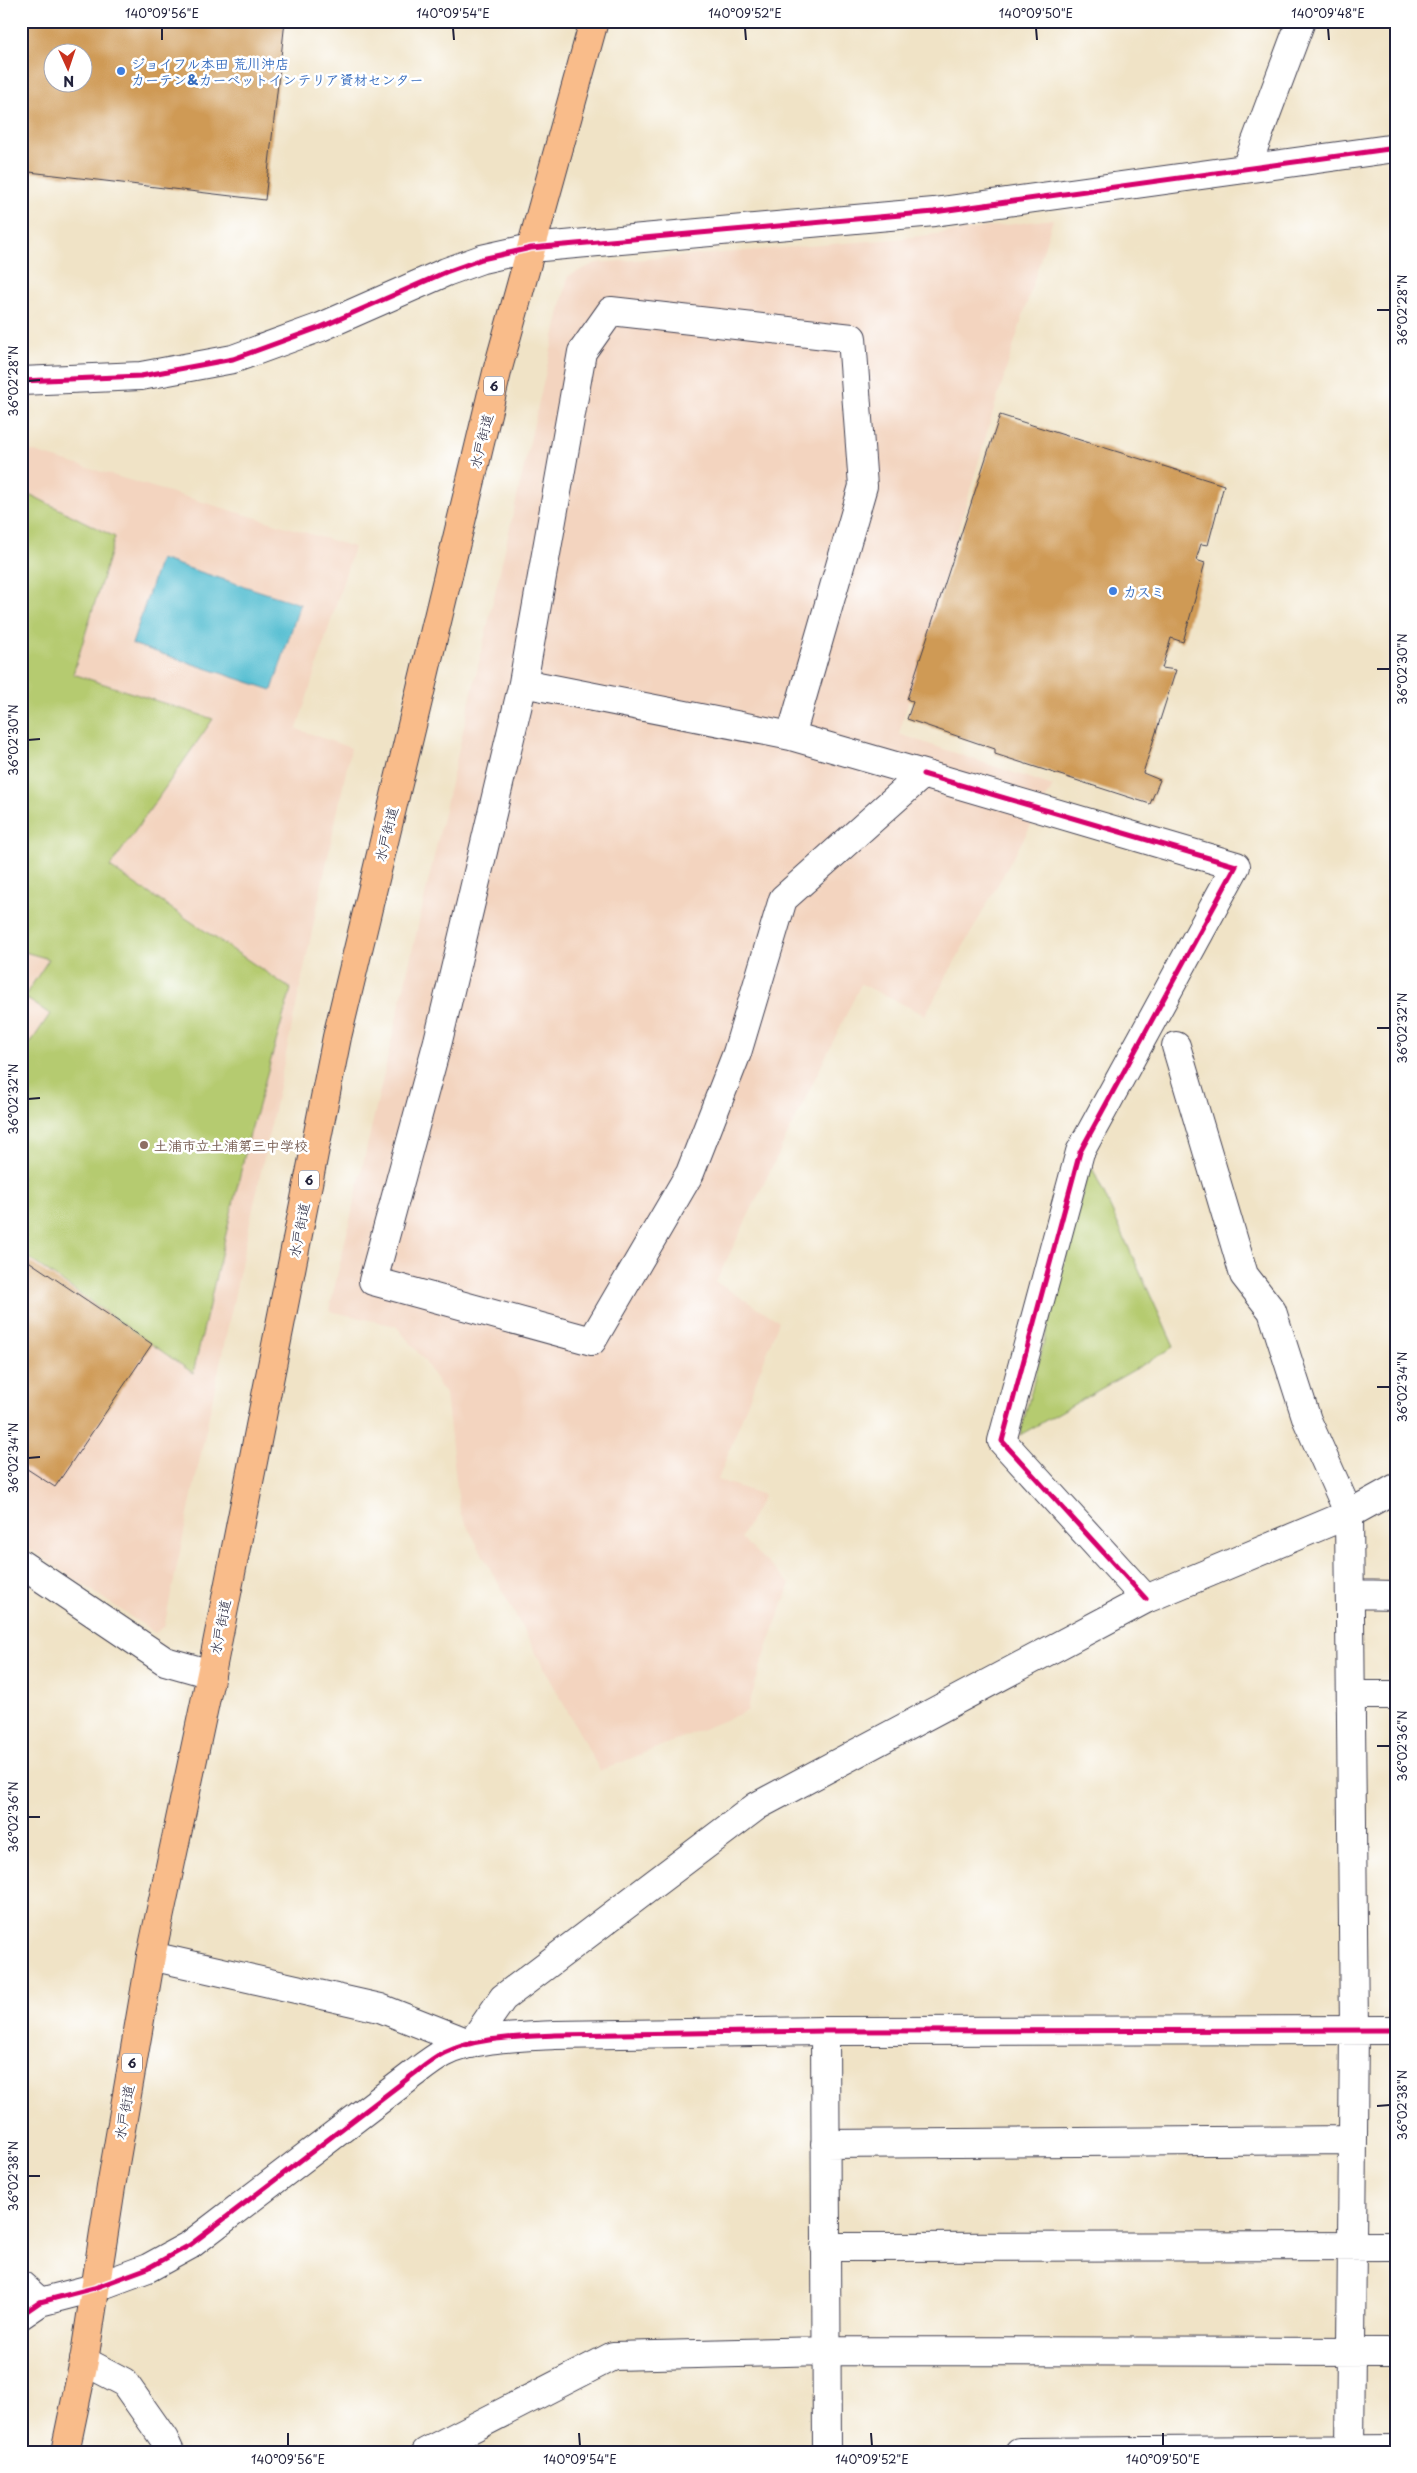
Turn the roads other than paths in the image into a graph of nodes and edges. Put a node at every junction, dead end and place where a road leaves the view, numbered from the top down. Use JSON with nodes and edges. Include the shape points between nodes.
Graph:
{"nodes":[{"id":1,"x":594,"y":21,"type":"edge"},
{"id":2,"x":1301,"y":21,"type":"edge"},
{"id":3,"x":1396,"y":148,"type":"edge"},
{"id":4,"x":1246,"y":168,"type":"junction"},
{"id":5,"x":531,"y":248,"type":"junction"},
{"id":6,"x":21,"y":381,"type":"edge"},
{"id":7,"x":523,"y":683,"type":"junction"},
{"id":8,"x":791,"y":736,"type":"junction"},
{"id":9,"x":923,"y":774,"type":"junction"},
{"id":10,"x":1176,"y":1046,"type":"dead end"},
{"id":11,"x":1396,"y":1488,"type":"edge"},
{"id":12,"x":1350,"y":1514,"type":"junction"},
{"id":13,"x":21,"y":1564,"type":"edge"},
{"id":14,"x":1350,"y":1594,"type":"junction"},
{"id":15,"x":1396,"y":1595,"type":"edge"},
{"id":16,"x":1146,"y":1599,"type":"junction"},
{"id":17,"x":211,"y":1674,"type":"junction"},
{"id":18,"x":1351,"y":1695,"type":"junction"},
{"id":19,"x":1396,"y":1695,"type":"edge"},
{"id":20,"x":151,"y":1956,"type":"junction"},
{"id":21,"x":1354,"y":2030,"type":"junction"},
{"id":22,"x":1396,"y":2030,"type":"edge"},
{"id":23,"x":825,"y":2031,"type":"junction"},
{"id":24,"x":471,"y":2044,"type":"junction"},
{"id":25,"x":1353,"y":2140,"type":"junction"},
{"id":26,"x":825,"y":2144,"type":"junction"},
{"id":27,"x":1352,"y":2246,"type":"junction"},
{"id":28,"x":1396,"y":2246,"type":"edge"},
{"id":29,"x":825,"y":2247,"type":"junction"},
{"id":30,"x":94,"y":2288,"type":"junction"},
{"id":31,"x":28,"y":2300,"type":"edge"},
{"id":32,"x":825,"y":2351,"type":"junction"},
{"id":33,"x":1351,"y":2352,"type":"junction"},
{"id":34,"x":1396,"y":2352,"type":"edge"},
{"id":35,"x":84,"y":2361,"type":"junction"},
{"id":36,"x":1396,"y":2449,"type":"edge"},
{"id":37,"x":1350,"y":2451,"type":"edge"},
{"id":38,"x":65,"y":2452,"type":"edge"},
{"id":39,"x":170,"y":2452,"type":"edge"},
{"id":40,"x":426,"y":2452,"type":"edge"},
{"id":41,"x":827,"y":2452,"type":"edge"},
{"id":42,"x":1019,"y":2452,"type":"edge"}],
"edges":[{"from":1,"to":5,"type":"highway","name":"水戸街道","number":"6"},
{"from":2,"to":4,"type":"street"},
{"from":3,"to":4,"type":"street"},
{"from":4,"to":5,"type":"street","via":[[934,212]]},
{"from":5,"to":6,"type":"street","via":[[446,272],[322,327],[233,359],[141,376]]},
{"from":5,"to":17,"type":"highway","name":"水戸街道","number":"6","via":[[496,378],[337,1037]]},
{"from":7,"to":8,"type":"street"},
{"from":7,"to":8,"type":"street","via":[[582,352],[611,311],[852,338],[862,486]]},
{"from":7,"to":9,"type":"street","via":[[438,1040],[372,1281],[592,1341],[690,1173],[737,1053],[783,899]]},
{"from":8,"to":9,"type":"street"},
{"from":9,"to":16,"type":"street","via":[[1236,866],[1080,1152],[1002,1441]]},
{"from":10,"to":12,"type":"street","via":[[1244,1275],[1272,1311],[1307,1420]]},
{"from":11,"to":12,"type":"street"},
{"from":12,"to":14,"type":"street"},
{"from":12,"to":16,"type":"street"},
{"from":13,"to":17,"type":"street","via":[[165,1661]]},
{"from":14,"to":15,"type":"street"},
{"from":14,"to":18,"type":"street"},
{"from":16,"to":24,"type":"street","via":[[758,1806],[503,1998]]},
{"from":17,"to":20,"type":"highway","name":"水戸街道","number":"6"},
{"from":18,"to":19,"type":"street"},
{"from":18,"to":21,"type":"street"},
{"from":20,"to":24,"type":"street","via":[[380,2008]]},
{"from":20,"to":30,"type":"highway","name":"水戸街道","number":"6"},
{"from":21,"to":22,"type":"street"},
{"from":21,"to":23,"type":"street"},
{"from":21,"to":25,"type":"street"},
{"from":23,"to":24,"type":"street","via":[[554,2035]]},
{"from":23,"to":26,"type":"street"},
{"from":24,"to":30,"type":"street","via":[[444,2053],[415,2073],[190,2245],[148,2268]]},
{"from":25,"to":26,"type":"street"},
{"from":25,"to":27,"type":"street"},
{"from":26,"to":29,"type":"street"},
{"from":27,"to":28,"type":"street"},
{"from":27,"to":29,"type":"street"},
{"from":27,"to":33,"type":"street"},
{"from":29,"to":32,"type":"street"},
{"from":30,"to":31,"type":"street"},
{"from":30,"to":35,"type":"highway","name":"水戸街道","number":"6"},
{"from":32,"to":33,"type":"street"},
{"from":32,"to":40,"type":"street","via":[[613,2356]]},
{"from":32,"to":41,"type":"street"},
{"from":33,"to":34,"type":"street"},
{"from":33,"to":37,"type":"street"},
{"from":35,"to":38,"type":"highway","name":"水戸街道","number":"6"},
{"from":35,"to":39,"type":"street","via":[[124,2382]]},
{"from":36,"to":37,"type":"street"},
{"from":37,"to":42,"type":"street"}]}
